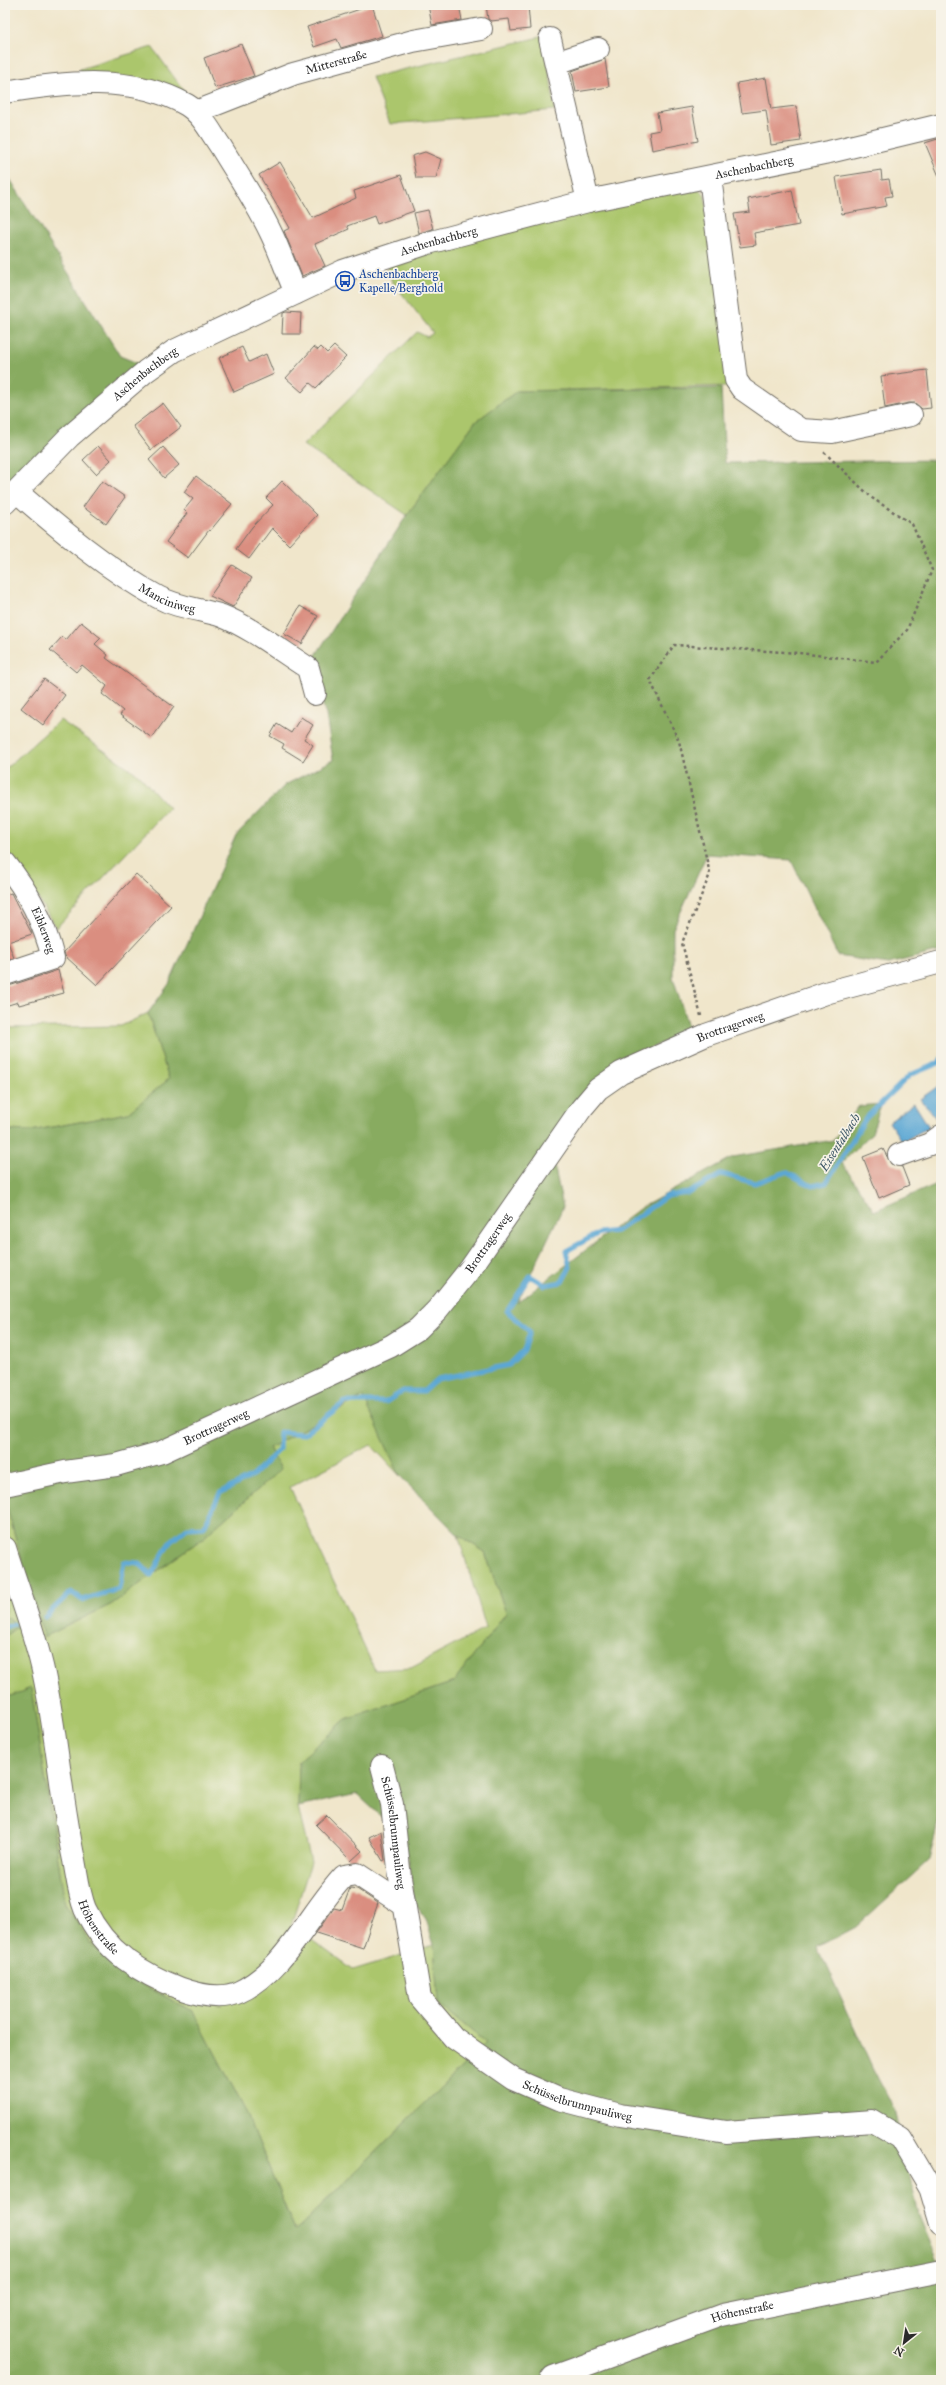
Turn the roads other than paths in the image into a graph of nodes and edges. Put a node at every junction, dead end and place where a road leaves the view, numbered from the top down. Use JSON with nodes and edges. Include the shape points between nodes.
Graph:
{"nodes":[{"id":1,"x":481,"y":29,"type":"dead end"},
{"id":2,"x":550,"y":39,"type":"dead end"},
{"id":3,"x":598,"y":50,"type":"dead end"},
{"id":4,"x":556,"y":63,"type":"junction"},
{"id":5,"x":5,"y":92,"type":"edge"},
{"id":6,"x":196,"y":112,"type":"junction"},
{"id":7,"x":941,"y":125,"type":"edge"},
{"id":8,"x":710,"y":176,"type":"junction"},
{"id":9,"x":588,"y":201,"type":"junction"},
{"id":10,"x":296,"y":293,"type":"junction"},
{"id":11,"x":911,"y":415,"type":"dead end"},
{"id":12,"x":11,"y":498,"type":"edge"},
{"id":13,"x":315,"y":694,"type":"dead end"},
{"id":14,"x":5,"y":863,"type":"edge"},
{"id":15,"x":941,"y":962,"type":"edge"},
{"id":16,"x":8,"y":973,"type":"dead end"},
{"id":17,"x":941,"y":1136,"type":"edge"},
{"id":18,"x":899,"y":1155,"type":"dead end"},
{"id":19,"x":10,"y":1486,"type":"edge"},
{"id":20,"x":5,"y":1548,"type":"edge"},
{"id":21,"x":382,"y":1766,"type":"dead end"},
{"id":22,"x":404,"y":1905,"type":"junction"},
{"id":23,"x":941,"y":2224,"type":"edge"},
{"id":24,"x":941,"y":2271,"type":"edge"},
{"id":25,"x":551,"y":2380,"type":"edge"}],
"edges":[{"from":1,"to":6,"type":"street","name":"Mitterstraße","via":[[413,41],[293,74]]},
{"from":2,"to":4,"type":"street"},
{"from":3,"to":4,"type":"street"},
{"from":4,"to":9,"type":"street"},
{"from":5,"to":6,"type":"street","via":[[102,83],[157,92],[187,105]]},
{"from":6,"to":10,"type":"street","via":[[259,209]]},
{"from":7,"to":8,"type":"street","name":"Aschenbachberg","via":[[873,143]]},
{"from":8,"to":9,"type":"street","name":"Aschenbachberg"},
{"from":8,"to":11,"type":"street","via":[[736,380],[742,389],[801,430],[832,432]]},
{"from":9,"to":10,"type":"street","name":"Aschenbachberg","via":[[428,243],[374,260]]},
{"from":10,"to":12,"type":"street","name":"Aschenbachberg","via":[[203,336],[151,367],[69,437]]},
{"from":12,"to":13,"type":"street","name":"Manciniweg","via":[[158,597],[173,604],[229,619],[308,668]]},
{"from":14,"to":16,"type":"street","name":"Eiblerweg","via":[[36,907],[54,958]]},
{"from":15,"to":19,"type":"street","name":"Brottragerweg","via":[[829,992],[706,1035],[621,1073],[598,1089],[581,1109],[470,1269],[437,1310],[418,1329],[391,1346],[162,1452],[116,1465],[64,1472]]},
{"from":17,"to":18,"type":"street","via":[[930,1144]]},
{"from":20,"to":22,"type":"street","name":"Höhenstraße","via":[[44,1674],[69,1836],[84,1907],[106,1941],[124,1958],[180,1988],[204,1995],[225,1996],[247,1988],[275,1965],[344,1876],[357,1874]]},
{"from":21,"to":22,"type":"street","name":"Schüsselbrunnpauliweg","via":[[392,1804]]},
{"from":22,"to":23,"type":"street","name":"Schüsselbrunnpauliweg","via":[[420,1998],[454,2038],[513,2079],[559,2099],[620,2115],[726,2132],[872,2121],[901,2138],[930,2187]]},
{"from":24,"to":25,"type":"street","name":"Höhenstraße","via":[[722,2315],[553,2377]]}]}
